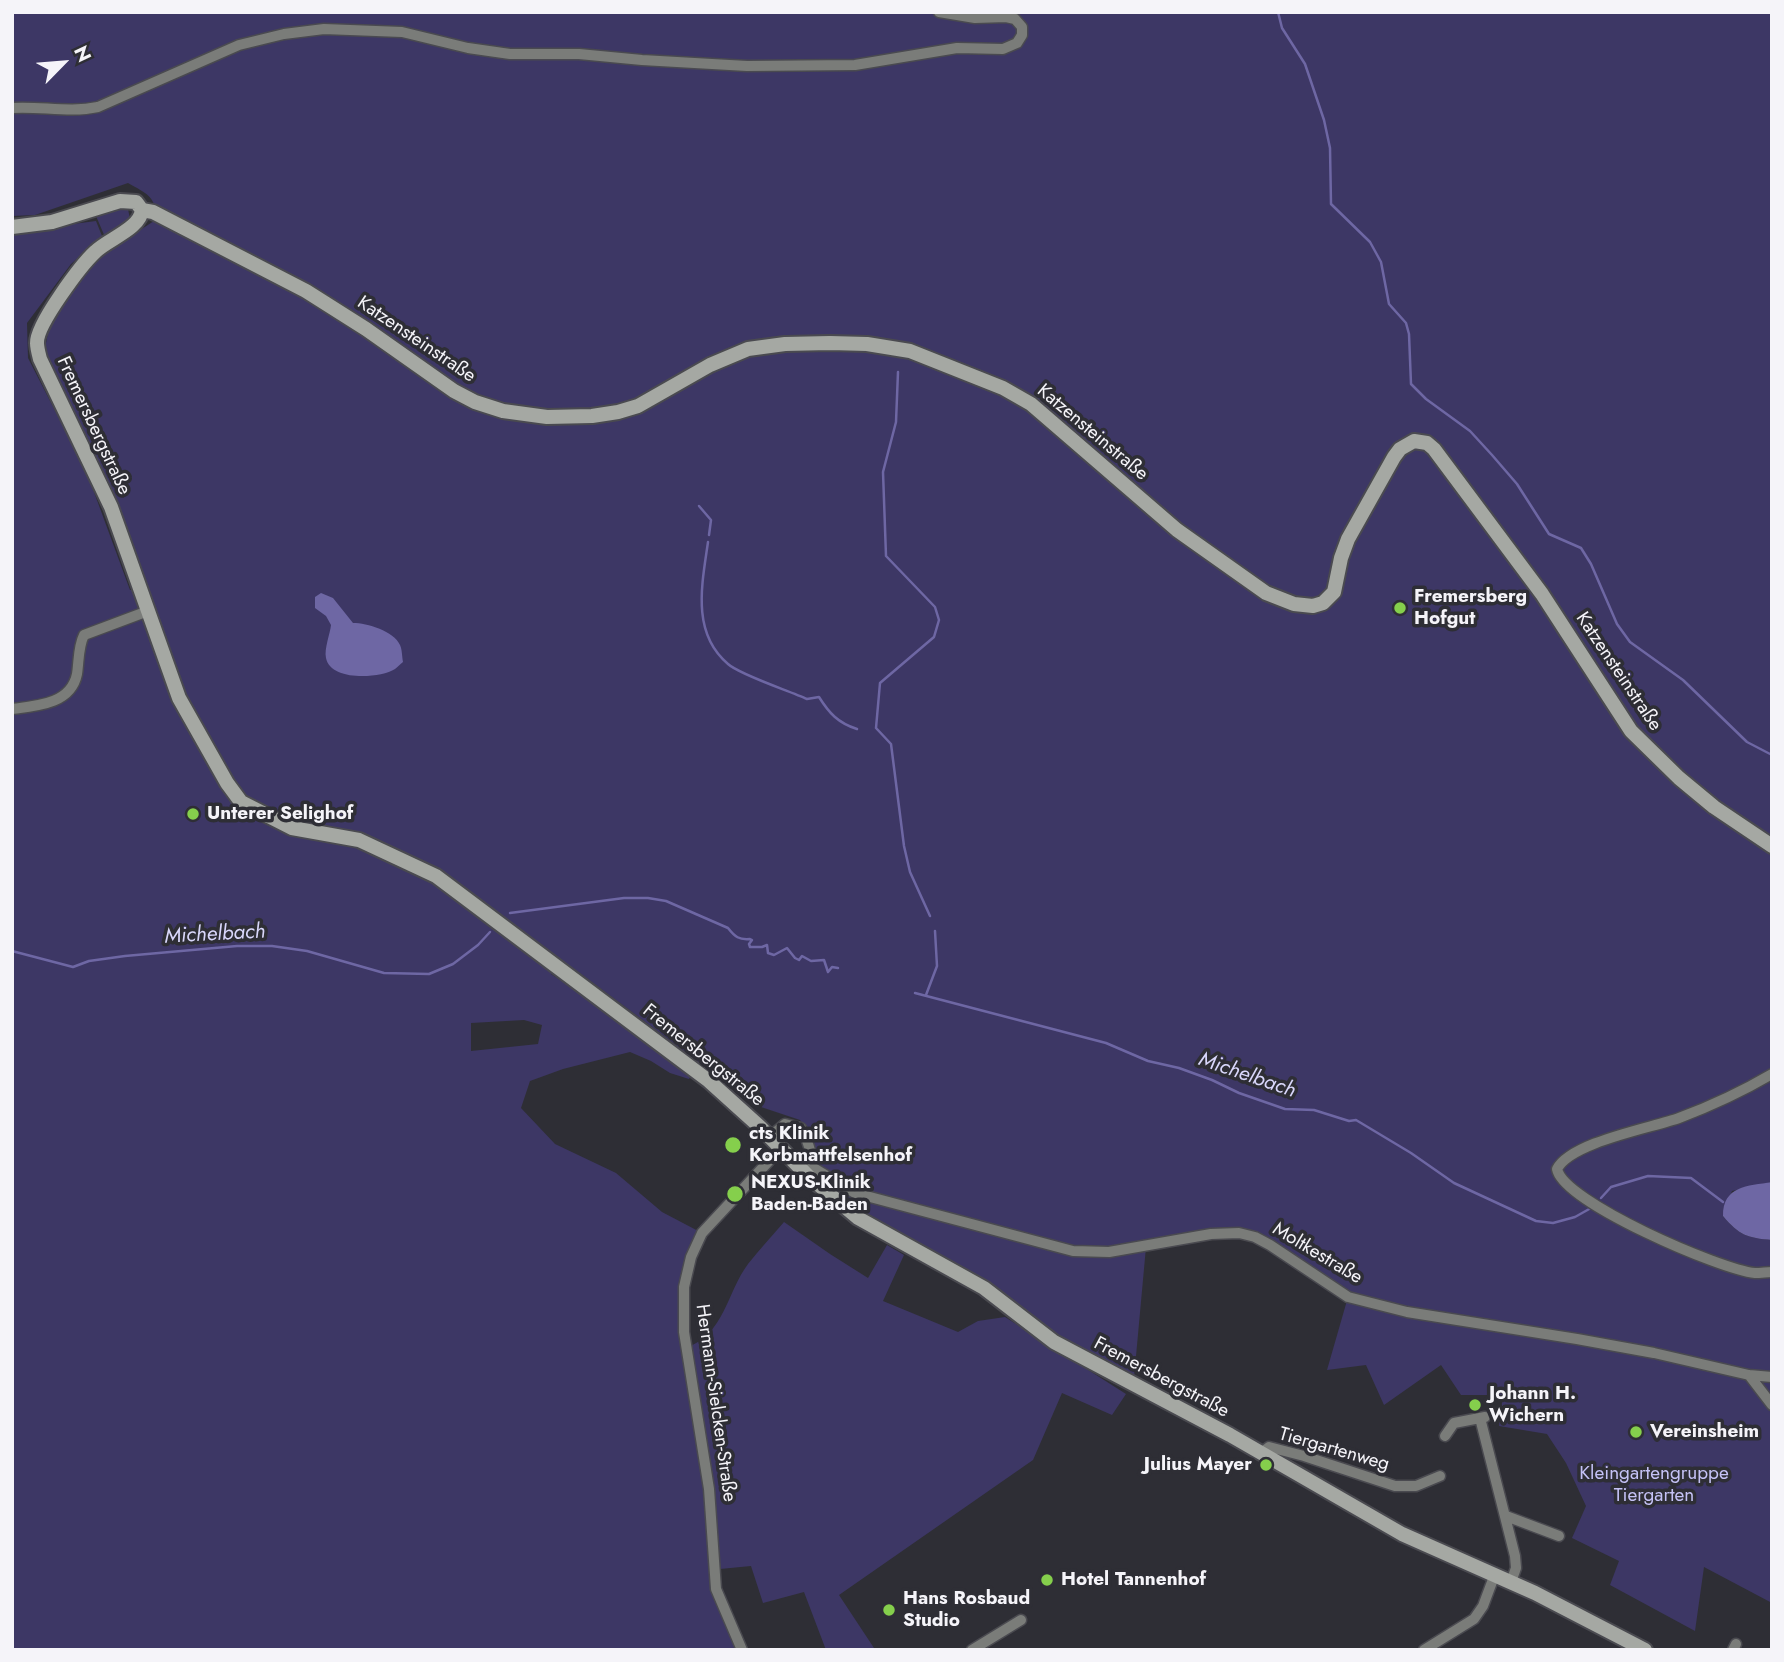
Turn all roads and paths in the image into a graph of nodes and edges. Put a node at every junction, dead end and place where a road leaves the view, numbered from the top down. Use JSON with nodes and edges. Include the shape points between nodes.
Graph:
{"nodes":[{"id":1,"x":939,"y":12,"type":"edge"},
{"id":2,"x":12,"y":108,"type":"edge"},
{"id":3,"x":142,"y":209,"type":"junction"},
{"id":4,"x":12,"y":227,"type":"edge"},
{"id":5,"x":148,"y":611,"type":"junction"},
{"id":6,"x":12,"y":709,"type":"edge"},
{"id":7,"x":1772,"y":846,"type":"edge"},
{"id":8,"x":1772,"y":1074,"type":"edge"},
{"id":9,"x":770,"y":1137,"type":"junction"},
{"id":10,"x":781,"y":1148,"type":"junction"},
{"id":11,"x":810,"y":1171,"type":"junction"},
{"id":12,"x":1772,"y":1272,"type":"edge"},
{"id":13,"x":1749,"y":1375,"type":"junction"},
{"id":14,"x":1772,"y":1377,"type":"edge"},
{"id":15,"x":1772,"y":1405,"type":"edge"},
{"id":16,"x":1445,"y":1436,"type":"dead end"},
{"id":17,"x":1261,"y":1453,"type":"junction"},
{"id":18,"x":1440,"y":1476,"type":"dead end"},
{"id":19,"x":1506,"y":1516,"type":"junction"},
{"id":20,"x":1559,"y":1536,"type":"dead end"},
{"id":21,"x":1495,"y":1574,"type":"junction"},
{"id":22,"x":1511,"y":1582,"type":"junction"},
{"id":23,"x":1021,"y":1620,"type":"dead end"},
{"id":24,"x":1440,"y":1647,"type":"edge"},
{"id":25,"x":742,"y":1650,"type":"edge"},
{"id":26,"x":972,"y":1650,"type":"edge"},
{"id":27,"x":1424,"y":1650,"type":"edge"},
{"id":28,"x":1645,"y":1650,"type":"edge"}],
"edges":[{"from":1,"to":2,"type":"street","via":[[1015,19],[1022,35],[1003,49],[957,48],[855,65],[747,66],[510,54],[402,32],[324,29],[239,45],[98,107],[80,111]]},
{"from":3,"to":4,"type":"main road","via":[[136,202],[120,201],[52,222]]},
{"from":3,"to":5,"type":"main road","name":"Fremersbergstraße","via":[[136,223],[87,260],[43,322],[37,343],[40,359],[111,507]]},
{"from":3,"to":7,"type":"main road","name":"Katzensteinstraße","via":[[306,291],[454,391],[503,411],[547,417],[618,412],[748,349],[830,343],[910,351],[1031,404],[1177,530],[1266,593],[1294,604],[1313,606],[1334,592],[1341,558],[1394,457],[1414,440],[1427,443],[1511,550],[1631,731],[1713,807]]},
{"from":5,"to":6,"type":"street","via":[[84,635],[76,678],[65,695],[38,706]]},
{"from":5,"to":9,"type":"main road","name":"Fremersbergstraße","via":[[179,698],[241,802],[292,828],[359,840],[436,877],[709,1081]]},
{"from":8,"to":12,"type":"street","via":[[1681,1117],[1588,1146],[1557,1169],[1582,1197],[1612,1216],[1727,1265],[1755,1273]]},
{"from":9,"to":10,"type":"main road","name":"Fremersbergstraße"},
{"from":9,"to":11,"type":"street","via":[[785,1124],[801,1128]]},
{"from":10,"to":11,"type":"main road","name":"Fremersbergstraße"},
{"from":10,"to":25,"type":"street","name":"Hermann-Sielcken-Straße","via":[[702,1233],[684,1287],[684,1332],[709,1489],[716,1589]]},
{"from":11,"to":13,"type":"street","name":"Moltkestraße","via":[[855,1193],[1073,1251],[1109,1252],[1239,1233],[1270,1245],[1348,1297]]},
{"from":11,"to":17,"type":"main road","name":"Fremersbergstraße","via":[[858,1218],[984,1288],[1054,1342]]},
{"from":13,"to":14,"type":"street","name":"Moltkestraße"},
{"from":13,"to":15,"type":"street"},
{"from":16,"to":19,"type":"street","via":[[1454,1423],[1483,1417]]},
{"from":17,"to":18,"type":"street","name":"Tiergartenweg","via":[[1269,1447],[1304,1455],[1395,1486],[1416,1486]]},
{"from":17,"to":21,"type":"main road","name":"Fremersbergstraße","via":[[1402,1534]]},
{"from":19,"to":20,"type":"street"},
{"from":19,"to":22,"type":"street","via":[[1516,1568]]},
{"from":21,"to":22,"type":"main road","name":"Fremersbergstraße"},
{"from":21,"to":24,"type":"street","via":[[1474,1619]]},
{"from":22,"to":28,"type":"main road","name":"Fremersbergstraße"},
{"from":23,"to":26,"type":"street"},
{"from":24,"to":27,"type":"street"}]}
